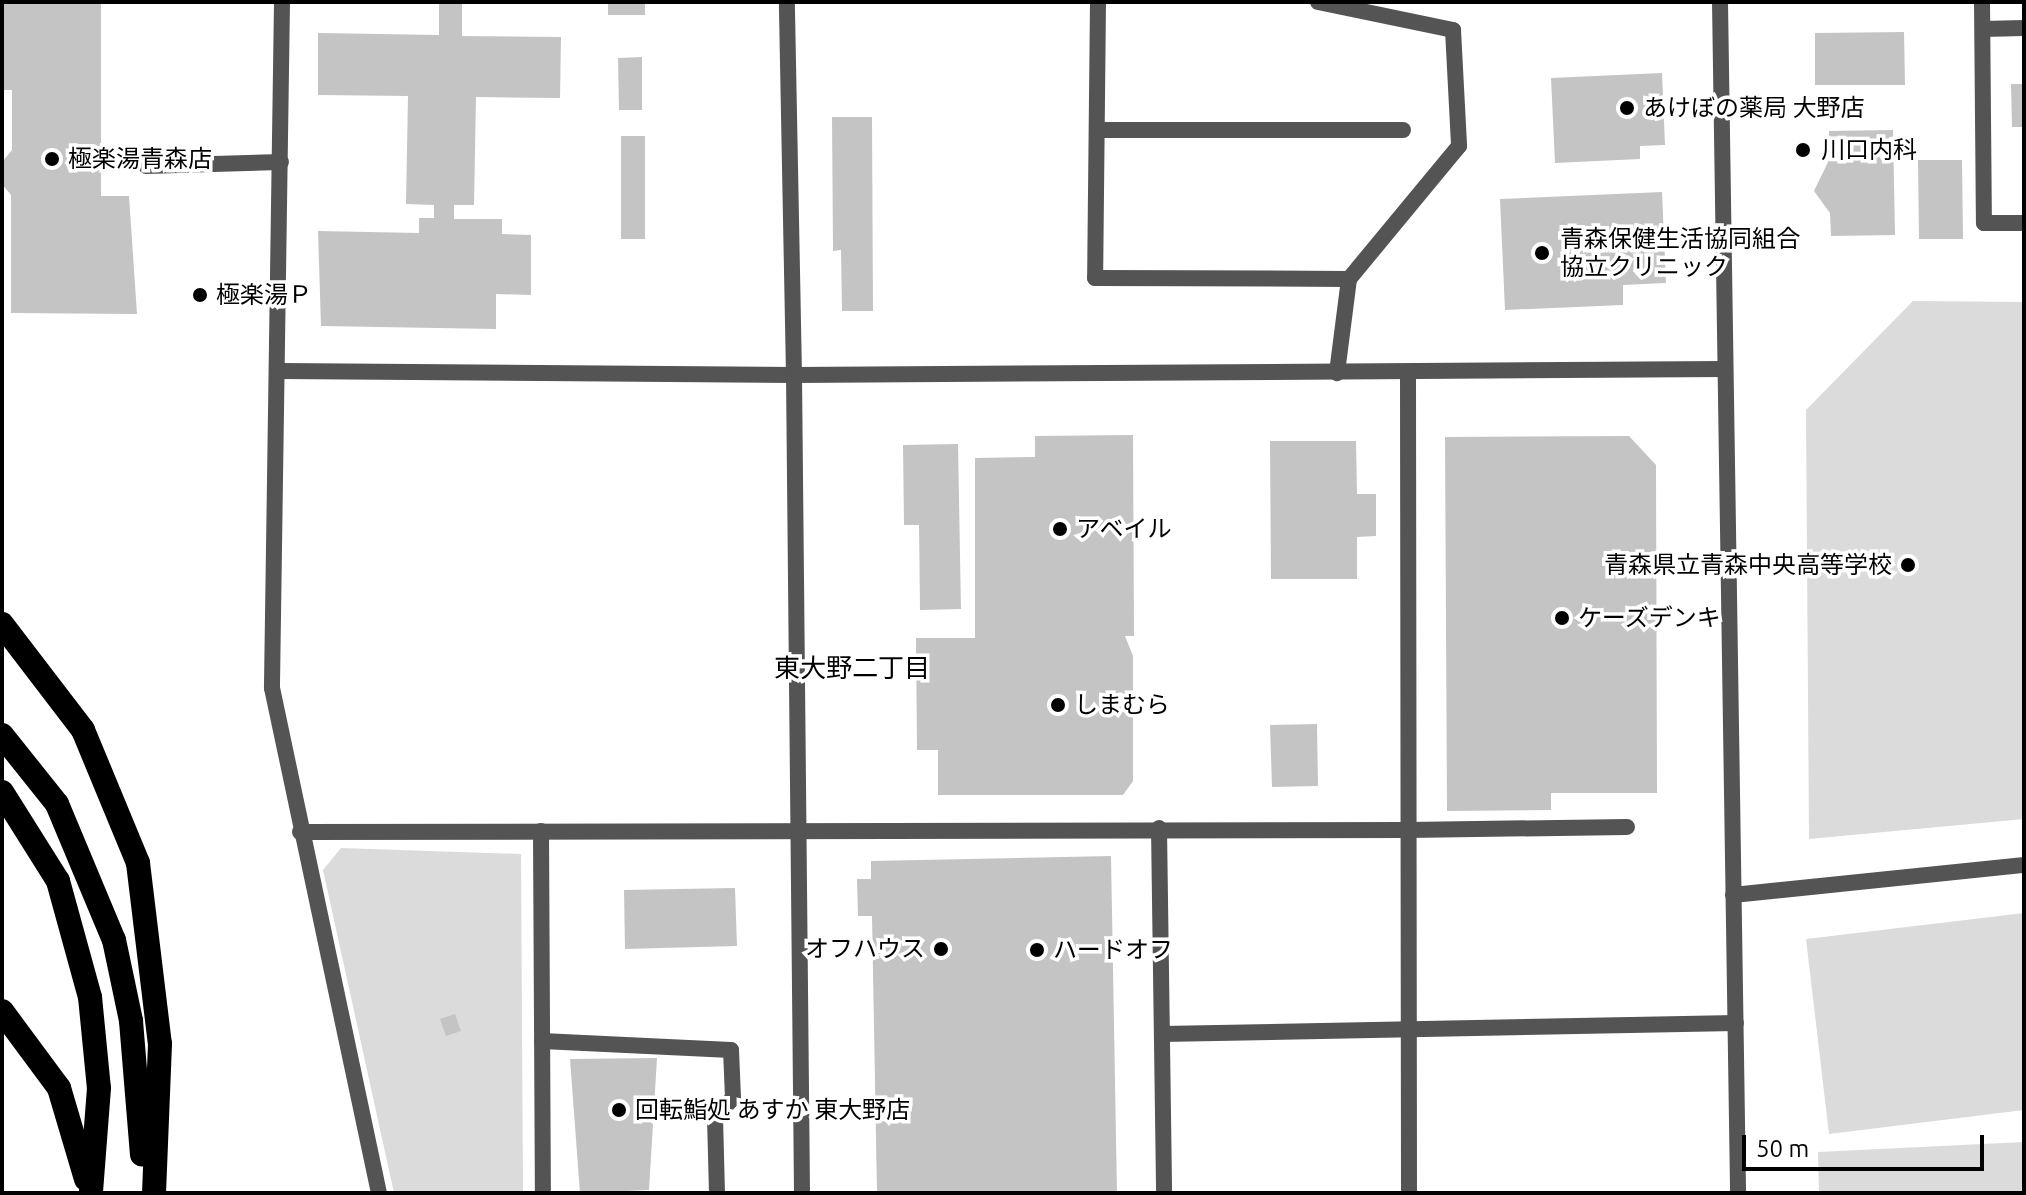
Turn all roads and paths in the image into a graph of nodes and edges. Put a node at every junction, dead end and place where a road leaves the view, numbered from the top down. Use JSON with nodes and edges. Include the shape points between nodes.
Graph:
{"nodes":[{"id":1,"x":282,"y":2,"type":"edge"},
{"id":2,"x":787,"y":2,"type":"edge"},
{"id":3,"x":1098,"y":2,"type":"edge"},
{"id":4,"x":1318,"y":2,"type":"edge"},
{"id":5,"x":1720,"y":2,"type":"edge"},
{"id":6,"x":1982,"y":2,"type":"edge"},
{"id":7,"x":2024,"y":28,"type":"edge"},
{"id":8,"x":1983,"y":29,"type":"junction"},
{"id":9,"x":1097,"y":130,"type":"junction"},
{"id":10,"x":1403,"y":130,"type":"dead end"},
{"id":11,"x":281,"y":162,"type":"junction"},
{"id":12,"x":146,"y":166,"type":"dead end"},
{"id":13,"x":2024,"y":223,"type":"edge"},
{"id":14,"x":1349,"y":279,"type":"junction"},
{"id":15,"x":1724,"y":369,"type":"junction"},
{"id":16,"x":280,"y":371,"type":"junction"},
{"id":17,"x":1337,"y":373,"type":"junction"},
{"id":18,"x":1408,"y":373,"type":"junction"},
{"id":19,"x":794,"y":375,"type":"junction"},
{"id":20,"x":2,"y":624,"type":"edge"},
{"id":21,"x":2,"y":735,"type":"edge"},
{"id":22,"x":2,"y":792,"type":"edge"},
{"id":23,"x":1627,"y":827,"type":"dead end"},
{"id":24,"x":1159,"y":828,"type":"junction"},
{"id":25,"x":795,"y":829,"type":"junction"},
{"id":26,"x":1408,"y":830,"type":"junction"},
{"id":27,"x":541,"y":831,"type":"junction"},
{"id":28,"x":300,"y":832,"type":"junction"},
{"id":29,"x":2024,"y":865,"type":"edge"},
{"id":30,"x":1733,"y":895,"type":"junction"},
{"id":31,"x":2,"y":1011,"type":"edge"},
{"id":32,"x":1736,"y":1023,"type":"junction"},
{"id":33,"x":1409,"y":1031,"type":"junction"},
{"id":34,"x":1162,"y":1034,"type":"junction"},
{"id":35,"x":542,"y":1041,"type":"junction"},
{"id":36,"x":90,"y":1193,"type":"edge"},
{"id":37,"x":146,"y":1193,"type":"edge"},
{"id":38,"x":154,"y":1193,"type":"edge"},
{"id":39,"x":379,"y":1193,"type":"edge"},
{"id":40,"x":543,"y":1193,"type":"edge"},
{"id":41,"x":717,"y":1193,"type":"edge"},
{"id":42,"x":802,"y":1193,"type":"edge"},
{"id":43,"x":1164,"y":1193,"type":"edge"},
{"id":44,"x":1409,"y":1193,"type":"edge"},
{"id":45,"x":1738,"y":1193,"type":"edge"}],
"edges":[{"from":1,"to":11,"type":"street"},
{"from":2,"to":19,"type":"street"},
{"from":3,"to":9,"type":"street"},
{"from":4,"to":14,"type":"street","via":[[1453,30],[1459,146]]},
{"from":5,"to":15,"type":"street"},
{"from":6,"to":8,"type":"street"},
{"from":7,"to":8,"type":"street"},
{"from":8,"to":13,"type":"street","via":[[1984,223]]},
{"from":9,"to":10,"type":"street"},
{"from":9,"to":14,"type":"street","via":[[1095,278]]},
{"from":11,"to":12,"type":"street"},
{"from":11,"to":16,"type":"street"},
{"from":14,"to":17,"type":"street"},
{"from":15,"to":18,"type":"street"},
{"from":15,"to":30,"type":"street"},
{"from":16,"to":19,"type":"street"},
{"from":16,"to":28,"type":"street","via":[[272,688]]},
{"from":17,"to":18,"type":"street"},
{"from":17,"to":19,"type":"street"},
{"from":18,"to":26,"type":"street"},
{"from":19,"to":25,"type":"street"},
{"from":20,"to":38,"type":"highway","via":[[83,730],[138,863],[160,1044]]},
{"from":21,"to":37,"type":"highway","via":[[57,804],[114,940],[131,1021]]},
{"from":22,"to":36,"type":"highway","via":[[27,821],[58,881],[90,997],[99,1088]]},
{"from":23,"to":26,"type":"street"},
{"from":24,"to":25,"type":"street"},
{"from":24,"to":26,"type":"street"},
{"from":24,"to":34,"type":"street"},
{"from":25,"to":27,"type":"street"},
{"from":25,"to":42,"type":"street"},
{"from":26,"to":33,"type":"street"},
{"from":27,"to":28,"type":"street"},
{"from":27,"to":35,"type":"street"},
{"from":28,"to":39,"type":"street"},
{"from":29,"to":30,"type":"street"},
{"from":30,"to":32,"type":"street"},
{"from":31,"to":36,"type":"highway","via":[[59,1088]]},
{"from":32,"to":33,"type":"street"},
{"from":32,"to":45,"type":"street"},
{"from":33,"to":34,"type":"street"},
{"from":33,"to":44,"type":"street"},
{"from":34,"to":43,"type":"street"},
{"from":35,"to":40,"type":"street"},
{"from":35,"to":41,"type":"street","via":[[731,1050],[733,1098],[715,1117]]}]}
